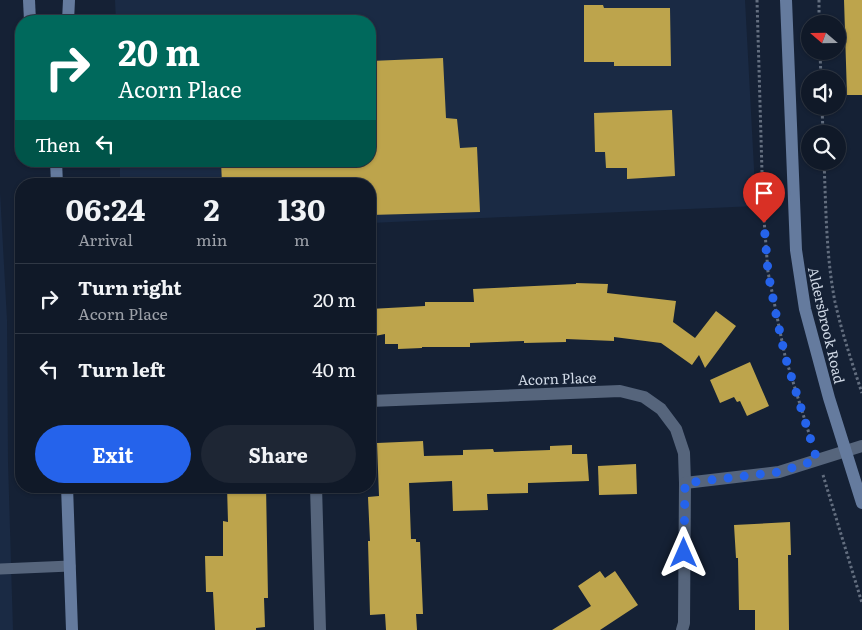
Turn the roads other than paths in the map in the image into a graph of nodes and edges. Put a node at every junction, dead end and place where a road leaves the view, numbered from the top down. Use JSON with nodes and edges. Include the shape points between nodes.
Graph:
{"nodes":[{"id":1,"x":29,"y":0,"type":"edge"},
{"id":2,"x":69,"y":0,"type":"edge"},
{"id":3,"x":786,"y":0,"type":"edge"},
{"id":4,"x":30,"y":15,"type":"edge"},
{"id":5,"x":68,"y":15,"type":"edge"},
{"id":6,"x":376,"y":401,"type":"edge"},
{"id":7,"x":862,"y":446,"type":"edge"},
{"id":8,"x":846,"y":451,"type":"junction"},
{"id":9,"x":685,"y":483,"type":"junction"},
{"id":10,"x":67,"y":493,"type":"edge"},
{"id":11,"x":316,"y":493,"type":"edge"},
{"id":12,"x":862,"y":502,"type":"edge"},
{"id":13,"x":70,"y":566,"type":"junction"},
{"id":14,"x":0,"y":569,"type":"edge"},
{"id":15,"x":72,"y":630,"type":"edge"},
{"id":16,"x":320,"y":630,"type":"edge"},
{"id":17,"x":682,"y":630,"type":"edge"}],
"edges":[{"from":1,"to":4,"type":"street"},
{"from":2,"to":5,"type":"street"},
{"from":3,"to":8,"type":"street","name":"Aldersbrook Road","via":[[796,250],[805,309]]},
{"from":6,"to":9,"type":"street","name":"Acorn Place","via":[[620,391],[644,397],[661,409],[676,429],[684,453]]},
{"from":7,"to":8,"type":"street"},
{"from":8,"to":9,"type":"street","via":[[779,472]]},
{"from":8,"to":12,"type":"street","name":"Aldersbrook Road"},
{"from":9,"to":17,"type":"street","name":"Acorn Place"},
{"from":10,"to":13,"type":"street"},
{"from":11,"to":16,"type":"street"},
{"from":13,"to":14,"type":"lane"},
{"from":13,"to":15,"type":"street"}]}
